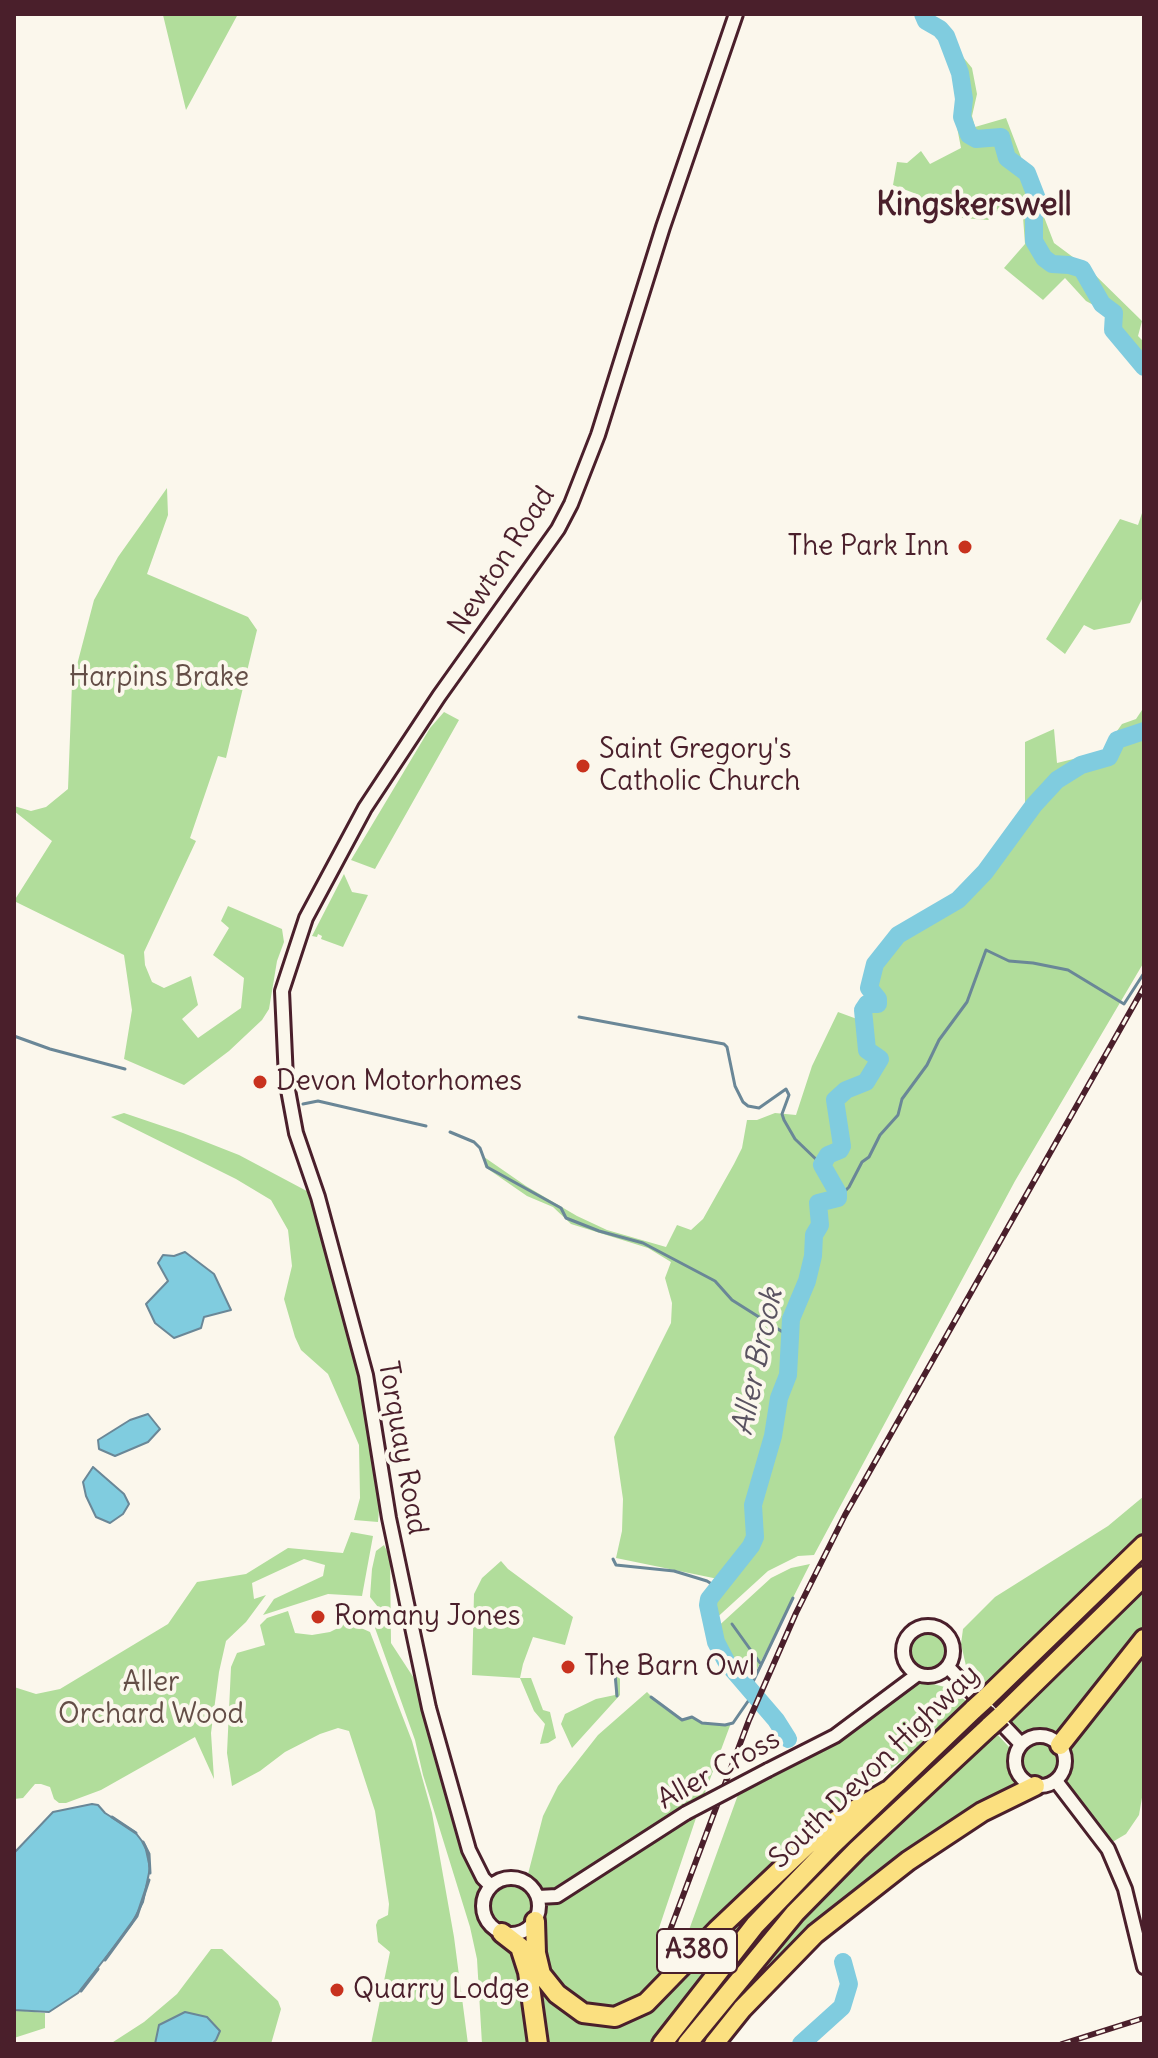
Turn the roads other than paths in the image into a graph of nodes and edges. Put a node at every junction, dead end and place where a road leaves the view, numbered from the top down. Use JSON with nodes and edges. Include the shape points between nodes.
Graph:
{"nodes":[{"id":1,"x":736,"y":14,"type":"edge"},
{"id":2,"x":281,"y":1014,"type":"joint"},
{"id":3,"x":1144,"y":1545,"type":"edge"},
{"id":4,"x":1144,"y":1576,"type":"edge"},
{"id":5,"x":1144,"y":1639,"type":"edge"},
{"id":6,"x":948,"y":1667,"type":"junction"},
{"id":7,"x":918,"y":1674,"type":"junction"},
{"id":8,"x":1021,"y":1744,"type":"junction"},
{"id":9,"x":1060,"y":1745,"type":"junction"},
{"id":10,"x":1056,"y":1781,"type":"junction"},
{"id":11,"x":1035,"y":1786,"type":"junction"},
{"id":12,"x":887,"y":1791,"type":"junction"},
{"id":13,"x":491,"y":1886,"type":"junction"},
{"id":14,"x":538,"y":1897,"type":"junction"},
{"id":15,"x":535,"y":1921,"type":"junction"},
{"id":16,"x":502,"y":1933,"type":"junction"},
{"id":17,"x":1144,"y":1967,"type":"edge"},
{"id":18,"x":538,"y":2044,"type":"edge"},
{"id":19,"x":662,"y":2044,"type":"edge"},
{"id":20,"x":687,"y":2044,"type":"edge"},
{"id":21,"x":714,"y":2044,"type":"edge"}],
"edges":[{"from":1,"to":2,"type":"street","name":"Newton Road","via":[[571,504],[365,808],[306,918],[286,975]]},
{"from":2,"to":13,"type":"street","name":"Torquay Road","via":[[296,1133],[366,1375],[429,1708],[469,1850]]},
{"from":3,"to":12,"type":"highway","name":"South Devon Highway","number":"A380"},
{"from":4,"to":20,"type":"highway","name":"South Devon Highway","number":"A380","via":[[795,1913]]},
{"from":5,"to":9,"type":"highway"},
{"from":6,"to":7,"type":"street","name":"Aller Cross","via":[[932,1676]]},
{"from":6,"to":7,"type":"street","via":[[951,1640],[941,1630],[921,1628],[909,1636],[903,1652]]},
{"from":6,"to":8,"type":"street"},
{"from":7,"to":14,"type":"street","name":"Aller Cross","bridge":true,"via":[[835,1736],[686,1813],[557,1896]]},
{"from":8,"to":9,"type":"street","via":[[1040,1735]]},
{"from":8,"to":11,"type":"street","via":[[1016,1770]]},
{"from":9,"to":10,"type":"street","via":[[1065,1766]]},
{"from":10,"to":11,"type":"street"},
{"from":10,"to":17,"type":"street","via":[[1108,1849],[1125,1889]]},
{"from":11,"to":21,"type":"highway","number":"A380","via":[[982,1812],[908,1861],[815,1934]]},
{"from":12,"to":15,"type":"highway","number":"A380","via":[[827,1826],[646,2003],[615,2017],[583,2013],[557,1994],[541,1974]]},
{"from":12,"to":19,"type":"highway","name":"South Devon Highway","number":"A380","via":[[755,1925]]},
{"from":13,"to":14,"type":"street","via":[[514,1878],[529,1884]]},
{"from":13,"to":16,"type":"street","via":[[483,1912]]},
{"from":14,"to":15,"type":"street"},
{"from":15,"to":16,"type":"street","via":[[521,1933]]},
{"from":16,"to":18,"type":"highway","via":[[520,1947]]}]}
